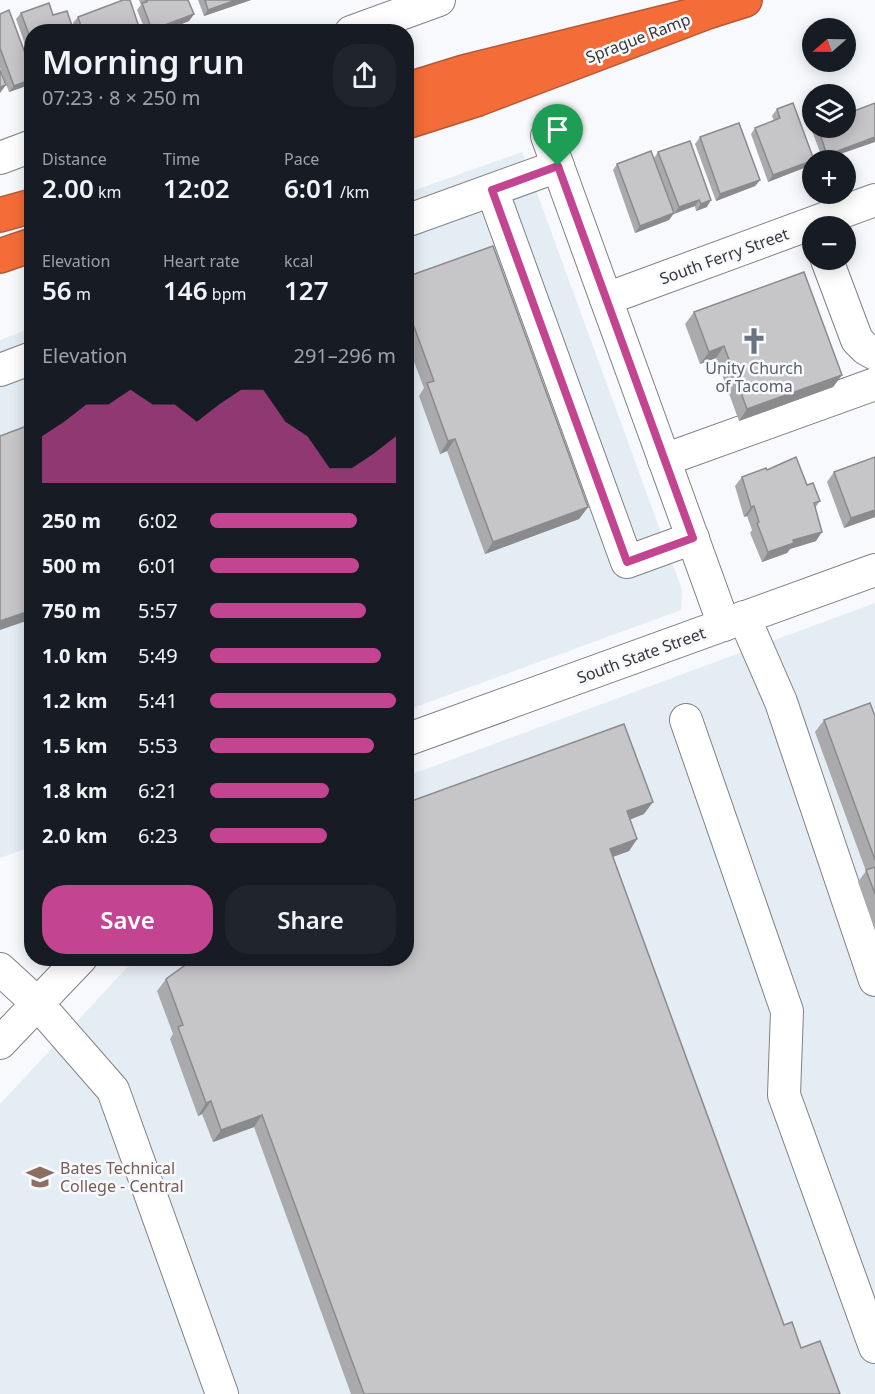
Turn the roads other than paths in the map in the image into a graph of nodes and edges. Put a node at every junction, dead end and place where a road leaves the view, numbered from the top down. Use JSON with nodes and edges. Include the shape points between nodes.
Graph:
{"nodes":[{"id":1,"x":438,"y":0,"type":"edge"},
{"id":2,"x":745,"y":0,"type":"edge"},
{"id":3,"x":710,"y":11,"type":"junction"},
{"id":4,"x":373,"y":24,"type":"edge"},
{"id":5,"x":414,"y":88,"type":"edge"},
{"id":6,"x":414,"y":119,"type":"edge"},
{"id":7,"x":547,"y":136,"type":"dead end"},
{"id":8,"x":24,"y":149,"type":"edge"},
{"id":9,"x":0,"y":158,"type":"edge"},
{"id":10,"x":558,"y":166,"type":"junction"},
{"id":11,"x":492,"y":190,"type":"junction"},
{"id":12,"x":875,"y":200,"type":"edge"},
{"id":13,"x":24,"y":208,"type":"edge"},
{"id":14,"x":0,"y":215,"type":"edge"},
{"id":15,"x":836,"y":216,"type":"edge"},
{"id":16,"x":414,"y":218,"type":"edge"},
{"id":17,"x":802,"y":229,"type":"edge"},
{"id":18,"x":24,"y":248,"type":"edge"},
{"id":19,"x":0,"y":256,"type":"edge"},
{"id":20,"x":831,"y":270,"type":"edge"},
{"id":21,"x":606,"y":299,"type":"junction"},
{"id":22,"x":875,"y":354,"type":"edge"},
{"id":23,"x":24,"y":361,"type":"edge"},
{"id":24,"x":0,"y":370,"type":"edge"},
{"id":25,"x":875,"y":384,"type":"edge"},
{"id":26,"x":664,"y":460,"type":"junction"},
{"id":27,"x":693,"y":538,"type":"junction"},
{"id":28,"x":875,"y":570,"type":"edge"},
{"id":29,"x":734,"y":621,"type":"junction"},
{"id":30,"x":686,"y":720,"type":"dead end"},
{"id":31,"x":414,"y":737,"type":"edge"},
{"id":32,"x":73,"y":966,"type":"edge"},
{"id":33,"x":0,"y":969,"type":"edge"},
{"id":34,"x":875,"y":980,"type":"edge"},
{"id":35,"x":37,"y":1003,"type":"junction"},
{"id":36,"x":0,"y":1043,"type":"edge"},
{"id":37,"x":875,"y":1347,"type":"edge"},
{"id":38,"x":222,"y":1394,"type":"edge"}],
"edges":[{"from":1,"to":4,"type":"street"},
{"from":2,"to":3,"type":"highway"},
{"from":3,"to":5,"type":"highway","name":"Sprague Ramp"},
{"from":3,"to":6,"type":"highway","name":"Sprague Ramp"},
{"from":7,"to":10,"type":"street"},
{"from":8,"to":9,"type":"street"},
{"from":10,"to":11,"type":"street"},
{"from":10,"to":21,"type":"street"},
{"from":11,"to":16,"type":"street"},
{"from":11,"to":27,"type":"street","via":[[627,562]]},
{"from":12,"to":15,"type":"street","name":"South Ferry Street"},
{"from":13,"to":14,"type":"highway"},
{"from":17,"to":21,"type":"street","name":"South Ferry Street"},
{"from":18,"to":19,"type":"highway"},
{"from":20,"to":22,"type":"street","via":[[857,340]]},
{"from":21,"to":26,"type":"street"},
{"from":23,"to":24,"type":"street"},
{"from":25,"to":26,"type":"street"},
{"from":26,"to":27,"type":"street"},
{"from":27,"to":29,"type":"street"},
{"from":28,"to":29,"type":"street","name":"South State Street"},
{"from":29,"to":31,"type":"street","name":"South State Street"},
{"from":29,"to":34,"type":"street","via":[[781,702]]},
{"from":30,"to":37,"type":"street","via":[[787,1011],[784,1095]]},
{"from":32,"to":35,"type":"street"},
{"from":33,"to":35,"type":"street"},
{"from":35,"to":36,"type":"street"},
{"from":35,"to":38,"type":"street","via":[[113,1090]]}]}
